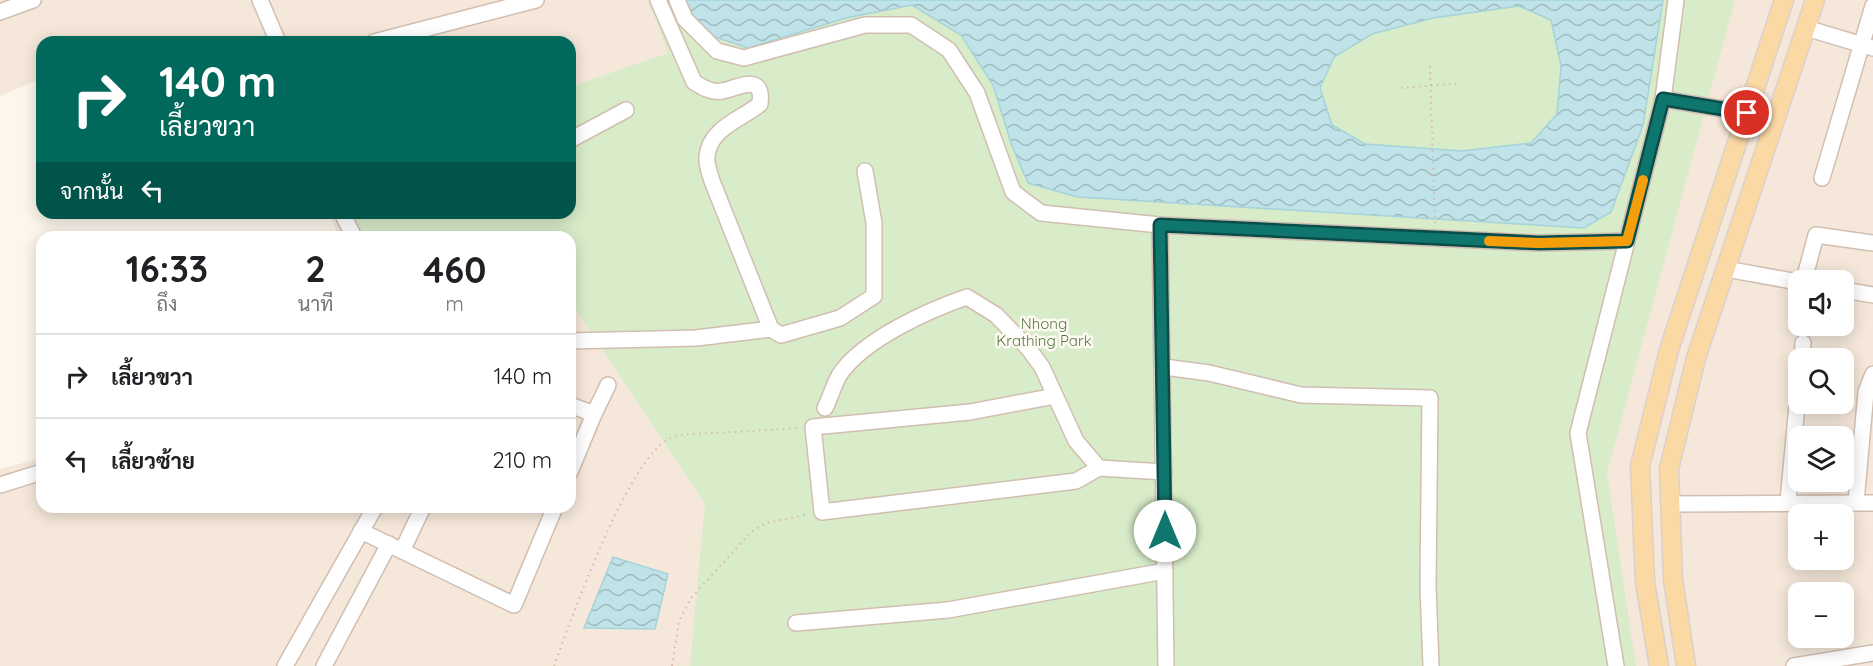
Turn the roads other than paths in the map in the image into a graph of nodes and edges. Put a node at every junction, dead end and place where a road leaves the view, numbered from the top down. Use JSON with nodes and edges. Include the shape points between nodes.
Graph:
{"nodes":[{"id":1,"x":33,"y":0,"type":"edge"},
{"id":2,"x":260,"y":0,"type":"edge"},
{"id":3,"x":536,"y":0,"type":"edge"},
{"id":4,"x":658,"y":0,"type":"edge"},
{"id":5,"x":677,"y":0,"type":"edge"},
{"id":6,"x":1676,"y":0,"type":"edge"},
{"id":7,"x":1784,"y":0,"type":"edge"},
{"id":8,"x":1815,"y":0,"type":"edge"},
{"id":9,"x":1873,"y":6,"type":"edge"},
{"id":10,"x":0,"y":12,"type":"edge"},
{"id":11,"x":1806,"y":28,"type":"junction"},
{"id":12,"x":271,"y":36,"type":"edge"},
{"id":13,"x":397,"y":36,"type":"edge"},
{"id":14,"x":1868,"y":47,"type":"edge"},
{"id":15,"x":1663,"y":99,"type":"junction"},
{"id":16,"x":626,"y":110,"type":"dead end"},
{"id":17,"x":1747,"y":113,"type":"junction"},
{"id":18,"x":576,"y":137,"type":"edge"},
{"id":19,"x":864,"y":171,"type":"dead end"},
{"id":20,"x":1822,"y":178,"type":"dead end"},
{"id":21,"x":1160,"y":225,"type":"junction"},
{"id":22,"x":1627,"y":241,"type":"junction"},
{"id":23,"x":1873,"y":243,"type":"edge"},
{"id":24,"x":1726,"y":269,"type":"junction"},
{"id":25,"x":1807,"y":270,"type":"edge"},
{"id":26,"x":1788,"y":280,"type":"edge"},
{"id":27,"x":1854,"y":292,"type":"edge"},
{"id":28,"x":1873,"y":295,"type":"edge"},
{"id":29,"x":771,"y":329,"type":"junction"},
{"id":30,"x":576,"y":341,"type":"edge"},
{"id":31,"x":1164,"y":367,"type":"junction"},
{"id":32,"x":1873,"y":374,"type":"edge"},
{"id":33,"x":608,"y":385,"type":"dead end"},
{"id":34,"x":1055,"y":396,"type":"junction"},
{"id":35,"x":576,"y":407,"type":"edge"},
{"id":36,"x":825,"y":408,"type":"dead end"},
{"id":37,"x":594,"y":414,"type":"junction"},
{"id":38,"x":1796,"y":414,"type":"edge"},
{"id":39,"x":576,"y":458,"type":"edge"},
{"id":40,"x":1099,"y":468,"type":"junction"},
{"id":41,"x":1164,"y":472,"type":"junction"},
{"id":42,"x":36,"y":474,"type":"edge"},
{"id":43,"x":0,"y":485,"type":"edge"},
{"id":44,"x":1788,"y":502,"type":"junction"},
{"id":45,"x":1856,"y":502,"type":"junction"},
{"id":46,"x":1873,"y":503,"type":"edge"},
{"id":47,"x":1670,"y":504,"type":"junction"},
{"id":48,"x":372,"y":513,"type":"edge"},
{"id":49,"x":419,"y":513,"type":"edge"},
{"id":50,"x":552,"y":513,"type":"edge"},
{"id":51,"x":361,"y":531,"type":"junction"},
{"id":52,"x":395,"y":548,"type":"junction"},
{"id":53,"x":1165,"y":571,"type":"junction"},
{"id":54,"x":796,"y":623,"type":"dead end"},
{"id":55,"x":1873,"y":652,"type":"edge"},
{"id":56,"x":285,"y":666,"type":"edge"},
{"id":57,"x":324,"y":666,"type":"edge"},
{"id":58,"x":1166,"y":666,"type":"edge"},
{"id":59,"x":1431,"y":666,"type":"edge"},
{"id":60,"x":1616,"y":666,"type":"edge"},
{"id":61,"x":1659,"y":666,"type":"edge"},
{"id":62,"x":1686,"y":666,"type":"edge"},
{"id":63,"x":1794,"y":666,"type":"edge"}],
"edges":[{"from":1,"to":10,"type":"street"},
{"from":2,"to":12,"type":"street"},
{"from":3,"to":13,"type":"street"},
{"from":4,"to":29,"type":"street","via":[[694,82],[706,90],[720,92],[749,83],[756,86],[761,96],[760,104],[717,134],[706,157]]},
{"from":5,"to":21,"type":"street","via":[[685,19],[717,51],[744,58],[865,25],[911,25],[949,50],[977,93],[1013,192],[1041,213]]},
{"from":6,"to":15,"type":"street"},
{"from":7,"to":17,"type":"main road"},
{"from":8,"to":11,"type":"main road"},
{"from":9,"to":14,"type":"street"},
{"from":11,"to":14,"type":"street"},
{"from":11,"to":24,"type":"main road"},
{"from":14,"to":20,"type":"street"},
{"from":15,"to":17,"type":"street"},
{"from":15,"to":22,"type":"street"},
{"from":16,"to":18,"type":"street"},
{"from":17,"to":61,"type":"main road","via":[[1669,350],[1640,466],[1645,582]]},
{"from":19,"to":29,"type":"street","via":[[874,223],[874,296],[829,322],[782,335]]},
{"from":21,"to":22,"type":"street","via":[[1539,243]]},
{"from":21,"to":31,"type":"street"},
{"from":22,"to":60,"type":"street","via":[[1578,433]]},
{"from":23,"to":25,"type":"street","via":[[1816,236]]},
{"from":24,"to":26,"type":"street"},
{"from":24,"to":47,"type":"main road","via":[[1696,358],[1669,469]]},
{"from":27,"to":28,"type":"street"},
{"from":29,"to":30,"type":"street","via":[[696,338]]},
{"from":31,"to":41,"type":"street"},
{"from":31,"to":59,"type":"street","via":[[1301,394],[1430,398]]},
{"from":32,"to":45,"type":"street","via":[[1866,392]]},
{"from":33,"to":37,"type":"street"},
{"from":34,"to":36,"type":"street","via":[[1028,348],[996,315],[967,297],[941,306],[873,343],[840,374]]},
{"from":34,"to":40,"type":"street","via":[[1076,441]]},
{"from":34,"to":40,"type":"street","via":[[970,412],[813,428],[822,512],[1076,481]]},
{"from":35,"to":37,"type":"street"},
{"from":37,"to":39,"type":"street"},
{"from":38,"to":44,"type":"street"},
{"from":40,"to":41,"type":"street"},
{"from":41,"to":53,"type":"street"},
{"from":42,"to":43,"type":"street"},
{"from":44,"to":45,"type":"street"},
{"from":44,"to":47,"type":"street"},
{"from":45,"to":46,"type":"street"},
{"from":47,"to":62,"type":"main road","via":[[1673,579]]},
{"from":48,"to":51,"type":"street"},
{"from":49,"to":52,"type":"street"},
{"from":50,"to":52,"type":"street","via":[[514,605]]},
{"from":51,"to":52,"type":"street"},
{"from":51,"to":56,"type":"street"},
{"from":52,"to":57,"type":"street"},
{"from":53,"to":54,"type":"street","via":[[948,610]]},
{"from":53,"to":58,"type":"street"},
{"from":55,"to":63,"type":"street"}]}
